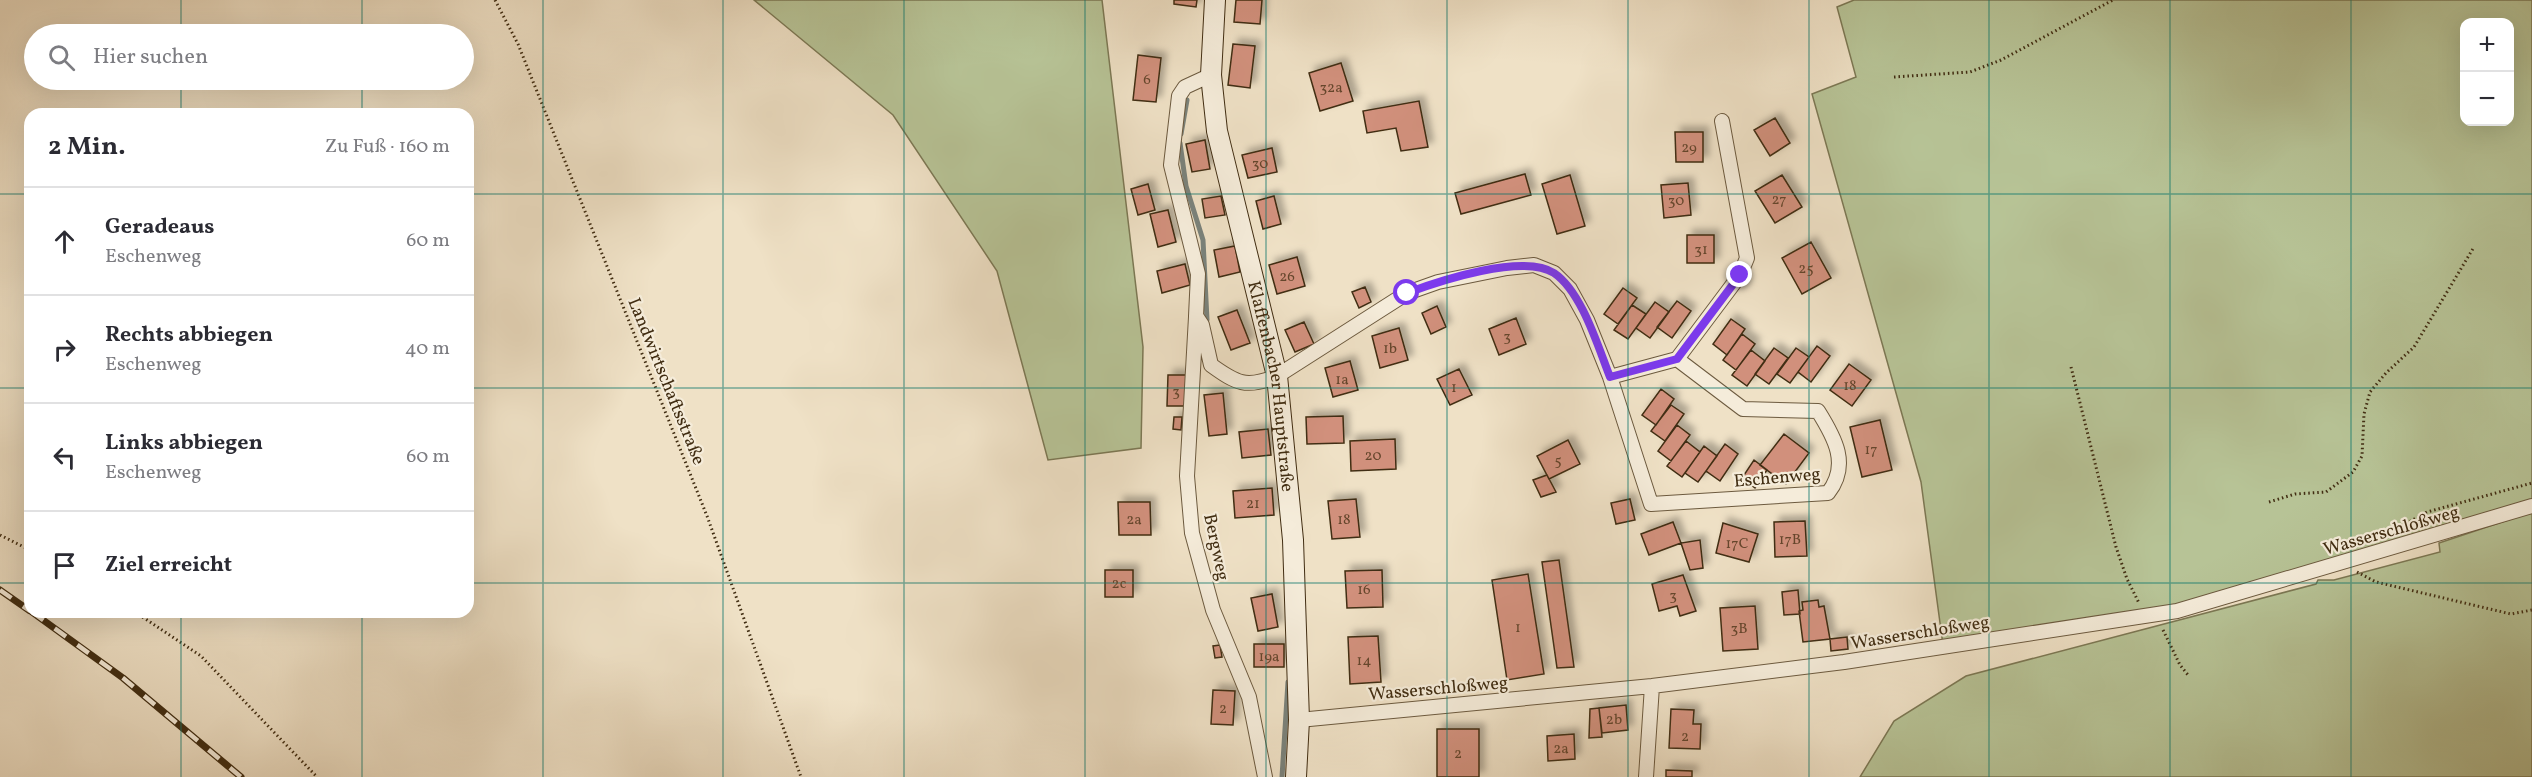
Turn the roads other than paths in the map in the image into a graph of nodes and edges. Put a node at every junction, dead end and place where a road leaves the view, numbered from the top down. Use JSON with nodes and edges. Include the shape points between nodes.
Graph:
{"nodes":[{"id":1,"x":1215,"y":0,"type":"edge"},
{"id":2,"x":1211,"y":75,"type":"junction"},
{"id":3,"x":1722,"y":121,"type":"dead end"},
{"id":4,"x":1196,"y":316,"type":"junction"},
{"id":5,"x":1677,"y":359,"type":"junction"},
{"id":6,"x":1610,"y":377,"type":"junction"},
{"id":7,"x":1268,"y":380,"type":"junction"},
{"id":8,"x":2532,"y":506,"type":"edge"},
{"id":9,"x":1652,"y":686,"type":"junction"},
{"id":10,"x":1299,"y":720,"type":"junction"},
{"id":11,"x":1264,"y":777,"type":"edge"},
{"id":12,"x":1296,"y":777,"type":"edge"},
{"id":13,"x":1646,"y":777,"type":"edge"}],
"edges":[{"from":1,"to":2,"type":"street","name":"Klaffenbacher Hauptstraße"},
{"from":2,"to":4,"type":"street","name":"Bergweg","via":[[1185,87],[1179,96],[1172,145],[1171,165],[1198,274]]},
{"from":2,"to":7,"type":"street","name":"Klaffenbacher Hauptstraße","via":[[1217,131]]},
{"from":3,"to":5,"type":"street","via":[[1747,258],[1740,275]]},
{"from":4,"to":7,"type":"street","name":"Bergweg","via":[[1202,325],[1211,365],[1235,382]]},
{"from":4,"to":11,"type":"street","name":"Bergweg","via":[[1188,476],[1192,533],[1213,610],[1249,697]]},
{"from":5,"to":6,"type":"street"},
{"from":5,"to":6,"type":"street","name":"Eschenweg","via":[[1743,409],[1818,411],[1837,442],[1839,480],[1828,493],[1651,504]]},
{"from":6,"to":7,"type":"street","name":"Eschenweg","via":[[1570,289],[1554,273],[1534,265],[1438,282],[1407,293]]},
{"from":7,"to":10,"type":"street","name":"Klaffenbacher Hauptstraße","via":[[1293,540]]},
{"from":8,"to":9,"type":"street","name":"Wasserschloßweg","via":[[2177,611],[1844,662]]},
{"from":9,"to":10,"type":"street","name":"Wasserschloßweg"},
{"from":9,"to":13,"type":"street"},
{"from":10,"to":12,"type":"street","name":"Klaffenbacher Hauptstraße"}]}
